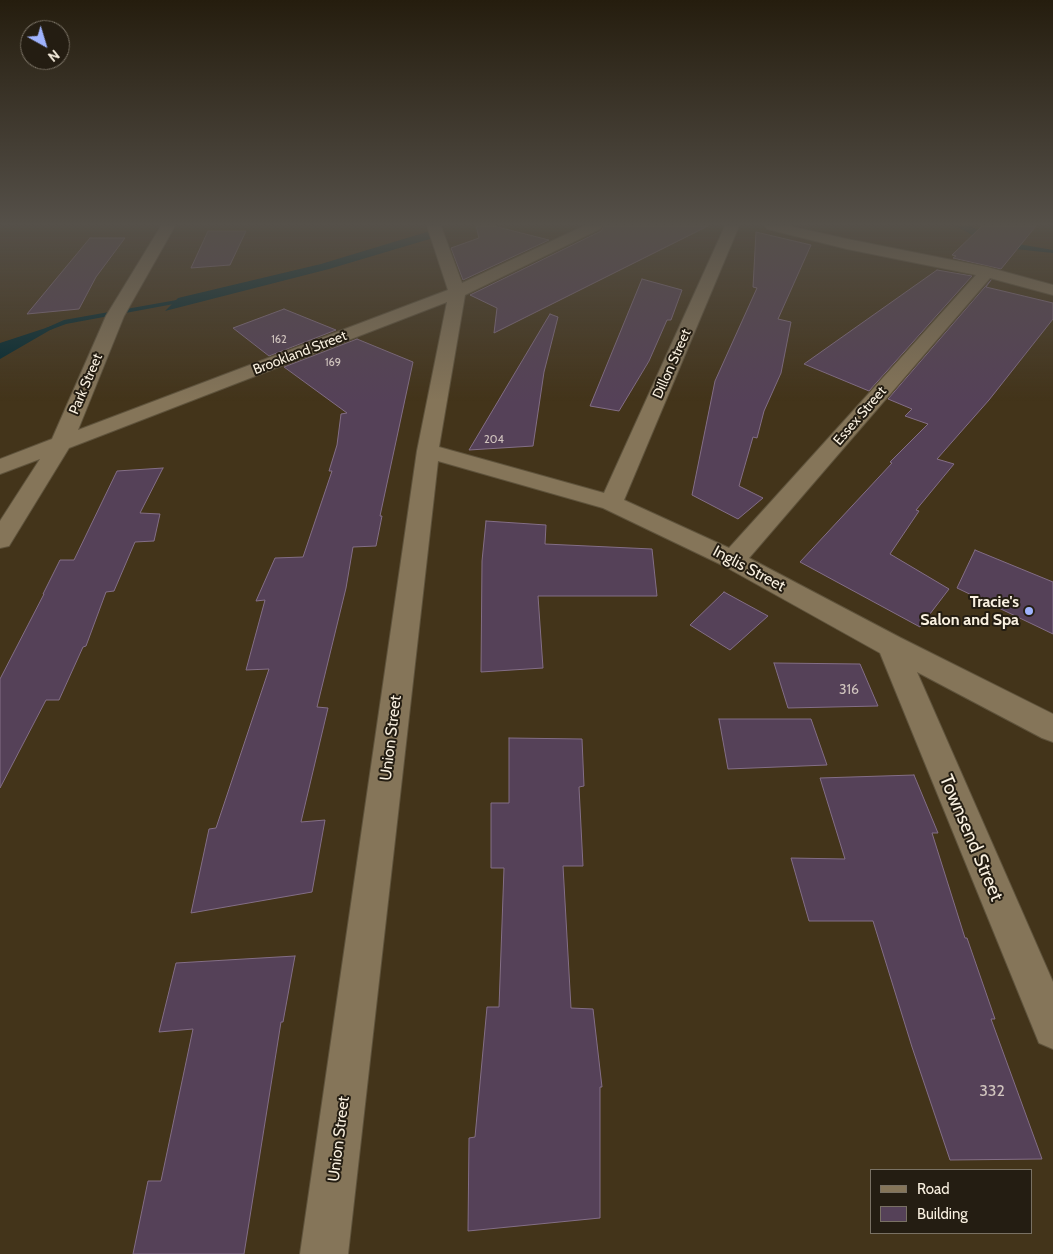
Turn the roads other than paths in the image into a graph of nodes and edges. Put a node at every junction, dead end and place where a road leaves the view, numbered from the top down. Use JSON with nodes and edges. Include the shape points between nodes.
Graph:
{"nodes":[{"id":1,"x":134,"y":285,"type":"edge"},
{"id":2,"x":454,"y":285,"type":"edge"},
{"id":3,"x":473,"y":285,"type":"edge"},
{"id":4,"x":706,"y":285,"type":"edge"},
{"id":5,"x":976,"y":285,"type":"edge"},
{"id":6,"x":1033,"y":285,"type":"edge"},
{"id":7,"x":1053,"y":290,"type":"edge"},
{"id":8,"x":457,"y":292,"type":"junction"},
{"id":9,"x":62,"y":442,"type":"junction"},
{"id":10,"x":428,"y":451,"type":"junction"},
{"id":11,"x":0,"y":467,"type":"edge"},
{"id":12,"x":611,"y":503,"type":"junction"},
{"id":13,"x":0,"y":540,"type":"edge"},
{"id":14,"x":733,"y":560,"type":"junction"},
{"id":15,"x":891,"y":646,"type":"junction"},
{"id":16,"x":1053,"y":729,"type":"edge"},
{"id":17,"x":1053,"y":1029,"type":"edge"},
{"id":18,"x":324,"y":1254,"type":"edge"}],
"edges":[{"from":1,"to":9,"type":"street","name":"Park Street","via":[[115,316]]},
{"from":2,"to":8,"type":"street","name":"Union Street"},
{"from":3,"to":8,"type":"street","name":"Brookland Street"},
{"from":4,"to":12,"type":"street","name":"Dillon Street"},
{"from":5,"to":14,"type":"street","name":"Essex Street"},
{"from":6,"to":7,"type":"street"},
{"from":8,"to":9,"type":"street","name":"Brookland Street"},
{"from":8,"to":10,"type":"street","name":"Union Street"},
{"from":9,"to":11,"type":"street","name":"Brookland Street"},
{"from":9,"to":13,"type":"street","name":"Park Street"},
{"from":10,"to":12,"type":"street","name":"Inglis Street"},
{"from":10,"to":18,"type":"street","name":"Union Street"},
{"from":12,"to":14,"type":"street","name":"Inglis Street"},
{"from":14,"to":15,"type":"street","name":"Inglis Street"},
{"from":15,"to":16,"type":"street","name":"Inglis Street"},
{"from":15,"to":17,"type":"street","name":"Townsend Street"}]}
